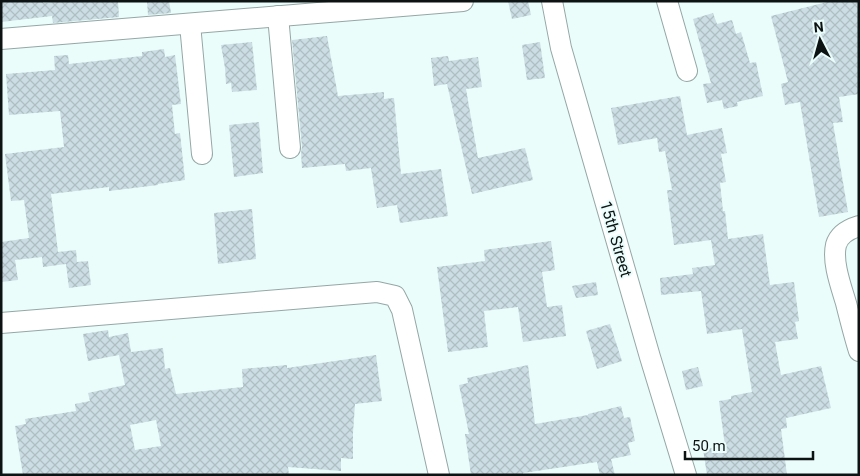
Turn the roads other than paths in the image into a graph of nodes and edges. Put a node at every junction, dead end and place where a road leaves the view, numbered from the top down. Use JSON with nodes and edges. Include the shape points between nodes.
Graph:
{"nodes":[{"id":1,"x":463,"y":1,"type":"edge"},
{"id":2,"x":552,"y":1,"type":"edge"},
{"id":3,"x":667,"y":1,"type":"edge"},
{"id":4,"x":278,"y":16,"type":"junction"},
{"id":5,"x":190,"y":24,"type":"junction"},
{"id":6,"x":1,"y":39,"type":"edge"},
{"id":7,"x":687,"y":71,"type":"dead end"},
{"id":8,"x":290,"y":148,"type":"dead end"},
{"id":9,"x":202,"y":154,"type":"dead end"},
{"id":10,"x":859,"y":226,"type":"edge"},
{"id":11,"x":1,"y":323,"type":"edge"},
{"id":12,"x":859,"y":351,"type":"edge"},
{"id":13,"x":439,"y":475,"type":"edge"},
{"id":14,"x":686,"y":475,"type":"edge"}],
"edges":[{"from":1,"to":4,"type":"street"},
{"from":2,"to":14,"type":"street","name":"15th Street","via":[[561,48]]},
{"from":3,"to":7,"type":"street"},
{"from":4,"to":5,"type":"street"},
{"from":4,"to":8,"type":"street"},
{"from":5,"to":6,"type":"street"},
{"from":5,"to":9,"type":"street"},
{"from":10,"to":12,"type":"street","via":[[841,236],[836,244],[836,255],[838,275]]},
{"from":11,"to":13,"type":"street","via":[[377,292],[395,296],[402,310]]}]}
